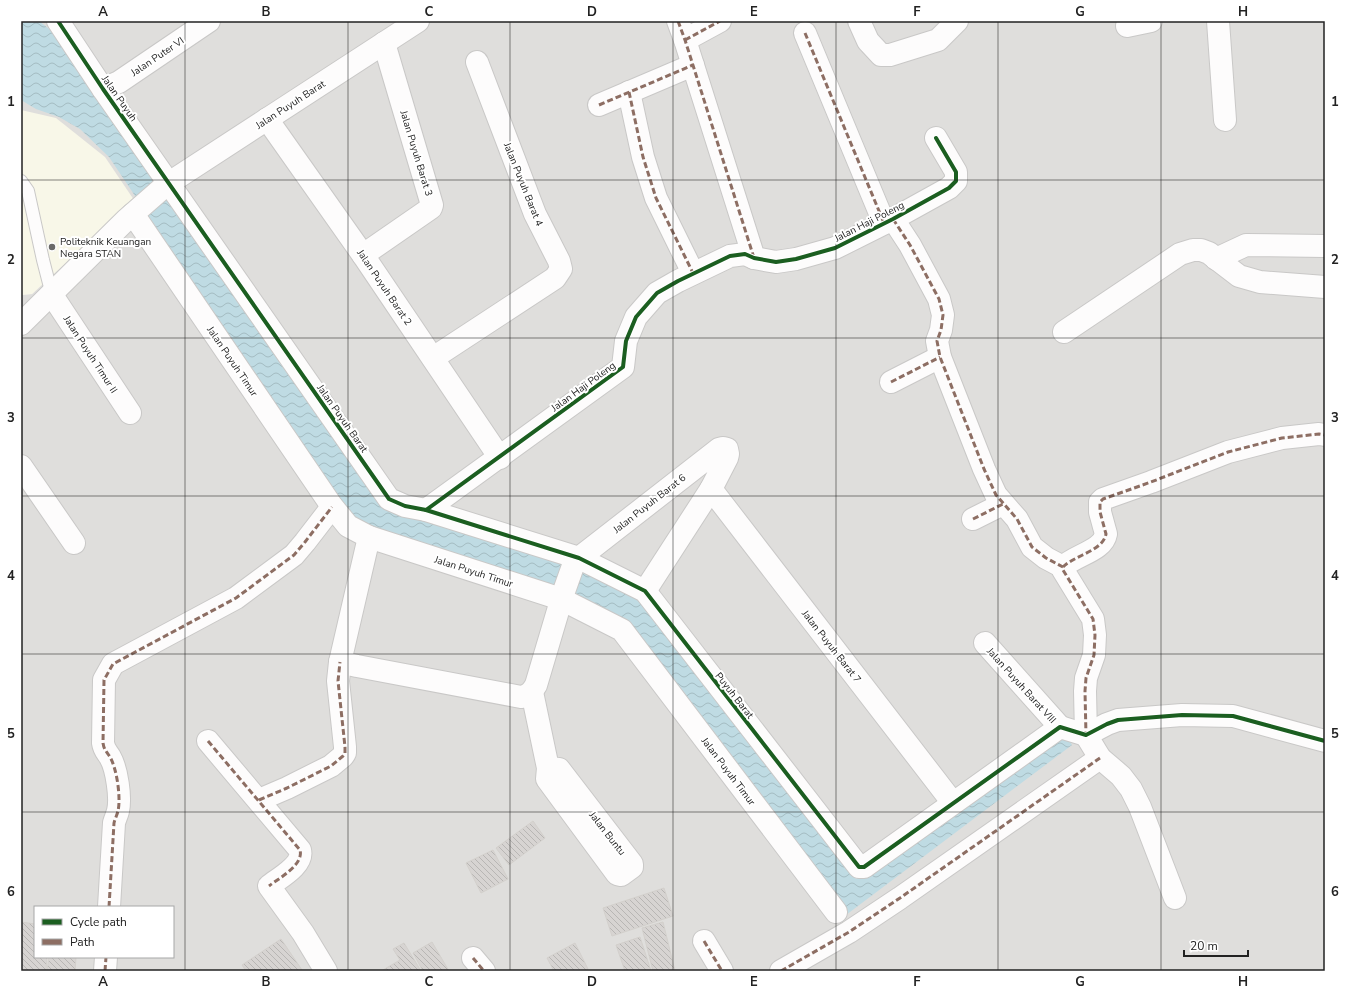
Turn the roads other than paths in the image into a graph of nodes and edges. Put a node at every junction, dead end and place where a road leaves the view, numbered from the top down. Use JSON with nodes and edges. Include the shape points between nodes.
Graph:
{"nodes":[{"id":1,"x":58,"y":21,"type":"edge"},
{"id":2,"x":210,"y":21,"type":"edge"},
{"id":3,"x":418,"y":21,"type":"edge"},
{"id":4,"x":720,"y":21,"type":"edge"},
{"id":5,"x":859,"y":21,"type":"edge"},
{"id":6,"x":957,"y":21,"type":"edge"},
{"id":7,"x":1151,"y":21,"type":"edge"},
{"id":8,"x":1218,"y":21,"type":"edge"},
{"id":9,"x":1127,"y":26,"type":"dead end"},
{"id":10,"x":682,"y":31,"type":"edge"},
{"id":11,"x":805,"y":33,"type":"dead end"},
{"id":12,"x":384,"y":43,"type":"junction"},
{"id":13,"x":477,"y":62,"type":"dead end"},
{"id":14,"x":693,"y":65,"type":"junction"},
{"id":15,"x":103,"y":88,"type":"junction"},
{"id":16,"x":630,"y":92,"type":"junction"},
{"id":17,"x":599,"y":105,"type":"dead end"},
{"id":18,"x":267,"y":119,"type":"junction"},
{"id":19,"x":1225,"y":120,"type":"dead end"},
{"id":20,"x":936,"y":138,"type":"dead end"},
{"id":21,"x":21,"y":181,"type":"edge"},
{"id":22,"x":168,"y":184,"type":"junction"},
{"id":23,"x":136,"y":212,"type":"junction"},
{"id":24,"x":889,"y":221,"type":"junction"},
{"id":25,"x":1325,"y":246,"type":"edge"},
{"id":26,"x":363,"y":255,"type":"junction"},
{"id":27,"x":754,"y":258,"type":"junction"},
{"id":28,"x":1216,"y":258,"type":"junction"},
{"id":29,"x":693,"y":273,"type":"junction"},
{"id":30,"x":1325,"y":287,"type":"edge"},
{"id":31,"x":52,"y":294,"type":"junction"},
{"id":32,"x":21,"y":324,"type":"edge"},
{"id":33,"x":1064,"y":332,"type":"dead end"},
{"id":34,"x":940,"y":357,"type":"junction"},
{"id":35,"x":433,"y":358,"type":"junction"},
{"id":36,"x":891,"y":382,"type":"dead end"},
{"id":37,"x":130,"y":413,"type":"dead end"},
{"id":38,"x":1325,"y":435,"type":"edge"},
{"id":39,"x":500,"y":458,"type":"junction"},
{"id":40,"x":21,"y":466,"type":"edge"},
{"id":41,"x":711,"y":489,"type":"junction"},
{"id":42,"x":1003,"y":504,"type":"junction"},
{"id":43,"x":332,"y":507,"type":"junction"},
{"id":44,"x":426,"y":510,"type":"junction"},
{"id":45,"x":973,"y":519,"type":"dead end"},
{"id":46,"x":369,"y":537,"type":"junction"},
{"id":47,"x":74,"y":543,"type":"dead end"},
{"id":48,"x":577,"y":560,"type":"junction"},
{"id":49,"x":1063,"y":567,"type":"junction"},
{"id":50,"x":645,"y":591,"type":"junction"},
{"id":51,"x":562,"y":596,"type":"junction"},
{"id":52,"x":985,"y":643,"type":"dead end"},
{"id":53,"x":340,"y":662,"type":"junction"},
{"id":54,"x":532,"y":692,"type":"junction"},
{"id":55,"x":1060,"y":727,"type":"junction"},
{"id":56,"x":1086,"y":735,"type":"junction"},
{"id":57,"x":208,"y":740,"type":"dead end"},
{"id":58,"x":1325,"y":741,"type":"edge"},
{"id":59,"x":1100,"y":758,"type":"junction"},
{"id":60,"x":548,"y":768,"type":"junction"},
{"id":61,"x":259,"y":800,"type":"junction"},
{"id":62,"x":953,"y":803,"type":"junction"},
{"id":63,"x":1175,"y":898,"type":"dead end"},
{"id":64,"x":109,"y":906,"type":"edge"},
{"id":65,"x":836,"y":912,"type":"dead end"},
{"id":66,"x":704,"y":941,"type":"dead end"},
{"id":67,"x":106,"y":958,"type":"edge"},
{"id":68,"x":105,"y":971,"type":"edge"},
{"id":69,"x":326,"y":971,"type":"edge"},
{"id":70,"x":722,"y":971,"type":"edge"},
{"id":71,"x":781,"y":971,"type":"edge"}],
"edges":[{"from":1,"to":15,"type":"street","name":"Jalan Puyuh"},
{"from":2,"to":15,"type":"street","name":"Jalan Puter VI","via":[[119,82]]},
{"from":3,"to":12,"type":"street","name":"Jalan Puyuh Barat"},
{"from":4,"to":10,"type":"street"},
{"from":5,"to":6,"type":"street","via":[[872,46],[881,55],[890,55],[938,40]]},
{"from":7,"to":9,"type":"street"},
{"from":8,"to":19,"type":"street"},
{"from":10,"to":14,"type":"street"},
{"from":11,"to":24,"type":"street"},
{"from":12,"to":18,"type":"street","name":"Jalan Puyuh Barat"},
{"from":12,"to":26,"type":"street","name":"Jalan Puyuh Barat 3","via":[[432,205]]},
{"from":13,"to":35,"type":"street","name":"Jalan Puyuh Barat 4","via":[[535,214],[561,269],[555,278]]},
{"from":14,"to":16,"type":"street"},
{"from":14,"to":27,"type":"street"},
{"from":15,"to":22,"type":"street","name":"Jalan Puyuh"},
{"from":16,"to":17,"type":"street"},
{"from":16,"to":29,"type":"street","via":[[643,157],[656,198]]},
{"from":18,"to":22,"type":"street","name":"Jalan Puyuh Barat"},
{"from":18,"to":26,"type":"street","name":"Jalan Puyuh Barat 2"},
{"from":20,"to":24,"type":"street","name":"Jalan Haji Poleng","via":[[956,172],[956,181],[949,188]]},
{"from":21,"to":31,"type":"lane","via":[[28,191],[42,260]]},
{"from":22,"to":23,"type":"street"},
{"from":22,"to":44,"type":"street","name":"Jalan Puyuh Barat","via":[[389,499],[405,506]]},
{"from":23,"to":31,"type":"street"},
{"from":23,"to":43,"type":"street","name":"Jalan Puyuh Timur"},
{"from":24,"to":27,"type":"street","name":"Jalan Haji Poleng","via":[[835,248],[796,259],[776,262]]},
{"from":24,"to":34,"type":"street","via":[[910,245],[939,299],[943,315],[937,341]]},
{"from":25,"to":28,"type":"street","via":[[1246,246]]},
{"from":26,"to":35,"type":"street","name":"Jalan Puyuh Barat 2"},
{"from":27,"to":29,"type":"street","name":"Jalan Haji Poleng","via":[[745,254],[730,256]]},
{"from":28,"to":30,"type":"street","via":[[1238,276],[1260,282]]},
{"from":28,"to":33,"type":"street","via":[[1201,250],[1180,254]]},
{"from":29,"to":39,"type":"street","name":"Jalan Haji Poleng","via":[[657,293],[636,317],[626,341],[623,367]]},
{"from":31,"to":32,"type":"street"},
{"from":31,"to":37,"type":"street","name":"Jalan Puyuh Timur II"},
{"from":34,"to":36,"type":"street"},
{"from":34,"to":42,"type":"street","via":[[984,469]]},
{"from":35,"to":39,"type":"street","name":"Jalan Puyuh Barat 2"},
{"from":38,"to":49,"type":"street","via":[[1282,438],[1228,452],[1103,499],[1100,502],[1100,512],[1106,537],[1099,545]]},
{"from":39,"to":44,"type":"street","name":"Jalan Haji Poleng"},
{"from":40,"to":47,"type":"street"},
{"from":41,"to":48,"type":"street","name":"Jalan Puyuh Barat 6","via":[[727,458],[727,449],[719,449]]},
{"from":41,"to":50,"type":"street"},
{"from":41,"to":62,"type":"street","name":"Jalan Puyuh Barat 7"},
{"from":42,"to":45,"type":"street"},
{"from":42,"to":49,"type":"street","via":[[1017,519],[1032,547]]},
{"from":43,"to":46,"type":"street","name":"Jalan Puyuh Timur","via":[[348,526]]},
{"from":43,"to":64,"type":"street","via":[[294,555],[269,574],[236,598],[113,664],[104,680],[103,743],[115,770],[119,797],[114,823]]},
{"from":44,"to":48,"type":"street","name":"Jalan Puyuh Barat"},
{"from":46,"to":51,"type":"street","name":"Jalan Puyuh Timur"},
{"from":46,"to":53,"type":"street"},
{"from":48,"to":50,"type":"street","name":"Puyuh Barat"},
{"from":48,"to":51,"type":"street"},
{"from":49,"to":56,"type":"street","via":[[1094,624],[1094,655],[1086,678],[1085,691]]},
{"from":50,"to":62,"type":"street","name":"Puyuh Barat","via":[[859,867]]},
{"from":51,"to":54,"type":"street"},
{"from":51,"to":65,"type":"street","name":"Jalan Puyuh Timur","via":[[622,630]]},
{"from":52,"to":55,"type":"street","name":"Jalan Puyuh Barat VIII"},
{"from":53,"to":54,"type":"street","via":[[521,697]]},
{"from":53,"to":61,"type":"street","via":[[338,680],[345,753],[331,766]]},
{"from":54,"to":60,"type":"street","name":"Jalan Buntu"},
{"from":55,"to":56,"type":"street"},
{"from":55,"to":62,"type":"street"},
{"from":56,"to":58,"type":"street","via":[[1118,720],[1182,715],[1233,716]]},
{"from":56,"to":59,"type":"street"},
{"from":57,"to":61,"type":"street"},
{"from":59,"to":63,"type":"street","via":[[1121,776],[1134,795]]},
{"from":59,"to":71,"type":"street","via":[[900,898],[849,932]]},
{"from":60,"to":60,"type":"street","name":"Jalan Buntu","via":[[547,780],[621,875],[632,864],[559,769]]},
{"from":61,"to":69,"type":"street","via":[[301,854],[290,871],[269,886],[303,933]]},
{"from":66,"to":70,"type":"street"},
{"from":67,"to":68,"type":"street"}]}
